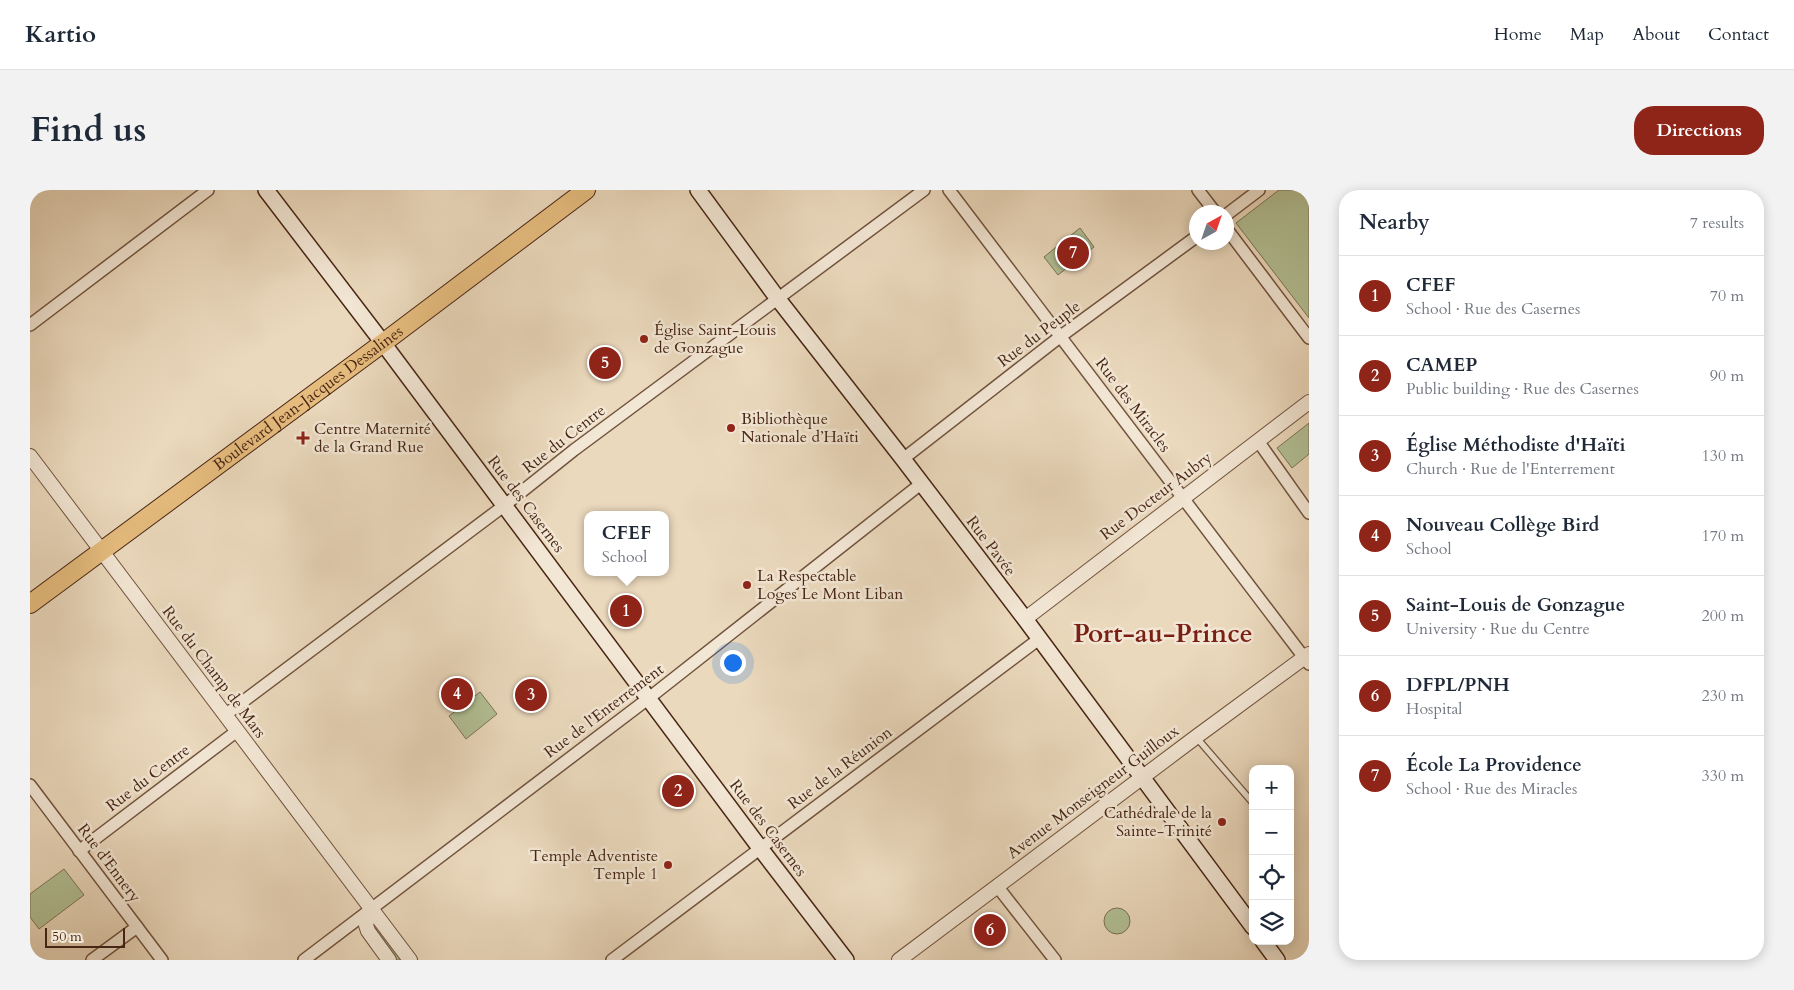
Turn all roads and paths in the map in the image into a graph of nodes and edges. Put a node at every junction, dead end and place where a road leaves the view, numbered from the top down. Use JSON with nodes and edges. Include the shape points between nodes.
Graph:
{"nodes":[{"id":1,"x":208,"y":190,"type":"edge"},
{"id":2,"x":266,"y":190,"type":"edge"},
{"id":3,"x":586,"y":190,"type":"edge"},
{"id":4,"x":698,"y":190,"type":"edge"},
{"id":5,"x":924,"y":190,"type":"edge"},
{"id":6,"x":948,"y":190,"type":"edge"},
{"id":7,"x":1198,"y":190,"type":"edge"},
{"id":8,"x":1259,"y":190,"type":"edge"},
{"id":9,"x":1210,"y":205,"type":"edge"},
{"id":10,"x":1234,"y":209,"type":"edge"},
{"id":11,"x":1234,"y":239,"type":"edge"},
{"id":12,"x":1189,"y":242,"type":"edge"},
{"id":13,"x":778,"y":299,"type":"junction"},
{"id":14,"x":30,"y":325,"type":"edge"},
{"id":15,"x":1061,"y":336,"type":"junction"},
{"id":16,"x":1309,"y":338,"type":"edge"},
{"id":17,"x":383,"y":343,"type":"junction"},
{"id":18,"x":1309,"y":402,"type":"edge"},
{"id":19,"x":1258,"y":441,"type":"junction"},
{"id":20,"x":30,"y":456,"type":"edge"},
{"id":21,"x":903,"y":459,"type":"junction"},
{"id":22,"x":922,"y":484,"type":"junction"},
{"id":23,"x":1182,"y":498,"type":"junction"},
{"id":24,"x":505,"y":505,"type":"junction"},
{"id":25,"x":1309,"y":513,"type":"edge"},
{"id":26,"x":101,"y":550,"type":"junction"},
{"id":27,"x":30,"y":604,"type":"edge"},
{"id":28,"x":1025,"y":619,"type":"junction"},
{"id":29,"x":1039,"y":639,"type":"junction"},
{"id":30,"x":1307,"y":659,"type":"edge"},
{"id":31,"x":649,"y":698,"type":"junction"},
{"id":32,"x":224,"y":715,"type":"junction"},
{"id":33,"x":237,"y":731,"type":"junction"},
{"id":34,"x":1196,"y":737,"type":"junction"},
{"id":35,"x":1141,"y":779,"type":"junction"},
{"id":36,"x":30,"y":785,"type":"edge"},
{"id":37,"x":1249,"y":799,"type":"edge"},
{"id":38,"x":760,"y":848,"type":"junction"},
{"id":39,"x":80,"y":851,"type":"junction"},
{"id":40,"x":997,"y":886,"type":"junction"},
{"id":41,"x":370,"y":908,"type":"junction"},
{"id":42,"x":1249,"y":923,"type":"edge"},
{"id":43,"x":137,"y":927,"type":"junction"},
{"id":44,"x":1266,"y":945,"type":"edge"},
{"id":45,"x":92,"y":960,"type":"edge"},
{"id":46,"x":162,"y":960,"type":"edge"},
{"id":47,"x":304,"y":960,"type":"edge"},
{"id":48,"x":389,"y":960,"type":"edge"},
{"id":49,"x":410,"y":960,"type":"edge"},
{"id":50,"x":612,"y":960,"type":"edge"},
{"id":51,"x":846,"y":960,"type":"edge"},
{"id":52,"x":899,"y":960,"type":"edge"},
{"id":53,"x":1055,"y":960,"type":"edge"},
{"id":54,"x":1277,"y":960,"type":"edge"}],
"edges":[{"from":1,"to":14,"type":"street"},
{"from":2,"to":17,"type":"main road","name":"Rue des Casernes"},
{"from":3,"to":17,"type":"main road","name":"Boulevard Jean-Jacques Dessalines"},
{"from":4,"to":13,"type":"main road","name":"Rue Pavée"},
{"from":5,"to":13,"type":"street","name":"Rue du Centre"},
{"from":6,"to":15,"type":"street","name":"Rue des Miracles"},
{"from":7,"to":9,"type":"street"},
{"from":8,"to":10,"type":"street"},
{"from":11,"to":16,"type":"street"},
{"from":12,"to":15,"type":"street","name":"Rue du Peuple"},
{"from":13,"to":21,"type":"main road","name":"Rue Pavée"},
{"from":13,"to":24,"type":"street","name":"Rue du Centre"},
{"from":15,"to":21,"type":"street","name":"Rue du Peuple"},
{"from":15,"to":23,"type":"street","name":"Rue des Miracles"},
{"from":17,"to":24,"type":"main road","name":"Rue des Casernes"},
{"from":17,"to":26,"type":"main road","name":"Boulevard Jean-Jacques Dessalines"},
{"from":18,"to":19,"type":"street","name":"Rue Docteur Aubry"},
{"from":19,"to":23,"type":"street","name":"Rue Docteur Aubry"},
{"from":19,"to":25,"type":"street"},
{"from":20,"to":26,"type":"street","name":"Rue du Champ de Mars"},
{"from":21,"to":22,"type":"main road","name":"Rue Pavée"},
{"from":22,"to":28,"type":"main road","name":"Rue Pavée"},
{"from":22,"to":31,"type":"street","name":"Rue de l'Enterrement"},
{"from":23,"to":28,"type":"street","name":"Rue Docteur Aubry"},
{"from":23,"to":30,"type":"street","name":"Rue des Miracles"},
{"from":24,"to":31,"type":"main road","name":"Rue des Casernes"},
{"from":24,"to":32,"type":"street","name":"Rue du Centre"},
{"from":26,"to":27,"type":"main road","name":"Boulevard Jean-Jacques Dessalines"},
{"from":26,"to":32,"type":"street","name":"Rue du Champ de Mars"},
{"from":28,"to":29,"type":"main road","name":"Rue Pavée"},
{"from":29,"to":35,"type":"main road","name":"Rue Pavée"},
{"from":29,"to":38,"type":"street","name":"Rue de la Réunion"},
{"from":30,"to":34,"type":"street","name":"Avenue Monseigneur Guilloux"},
{"from":31,"to":38,"type":"main road","name":"Rue des Casernes"},
{"from":31,"to":41,"type":"street","name":"Rue de l'Enterrement"},
{"from":32,"to":33,"type":"street","name":"Rue du Champ de Mars"},
{"from":33,"to":39,"type":"street","name":"Rue du Centre"},
{"from":33,"to":41,"type":"street","name":"Rue du Champ de Mars"},
{"from":34,"to":35,"type":"street","name":"Avenue Monseigneur Guilloux"},
{"from":34,"to":37,"type":"lane"},
{"from":35,"to":40,"type":"street","name":"Avenue Monseigneur Guilloux"},
{"from":35,"to":42,"type":"main road","name":"Rue Pavée"},
{"from":36,"to":39,"type":"street","name":"Rue d'Ennery"},
{"from":38,"to":50,"type":"street","name":"Rue de la Réunion"},
{"from":38,"to":51,"type":"main road","name":"Rue des Casernes"},
{"from":39,"to":43,"type":"street","name":"Rue d'Ennery"},
{"from":40,"to":52,"type":"street","name":"Avenue Monseigneur Guilloux"},
{"from":40,"to":53,"type":"street"},
{"from":41,"to":47,"type":"street","name":"Rue de l'Enterrement"},
{"from":41,"to":48,"type":"street","via":[[366,925],[368,931]]},
{"from":41,"to":49,"type":"street","name":"Rue du Champ de Mars"},
{"from":43,"to":45,"type":"street"},
{"from":43,"to":46,"type":"street","name":"Rue d'Ennery"},
{"from":44,"to":54,"type":"main road"}]}
